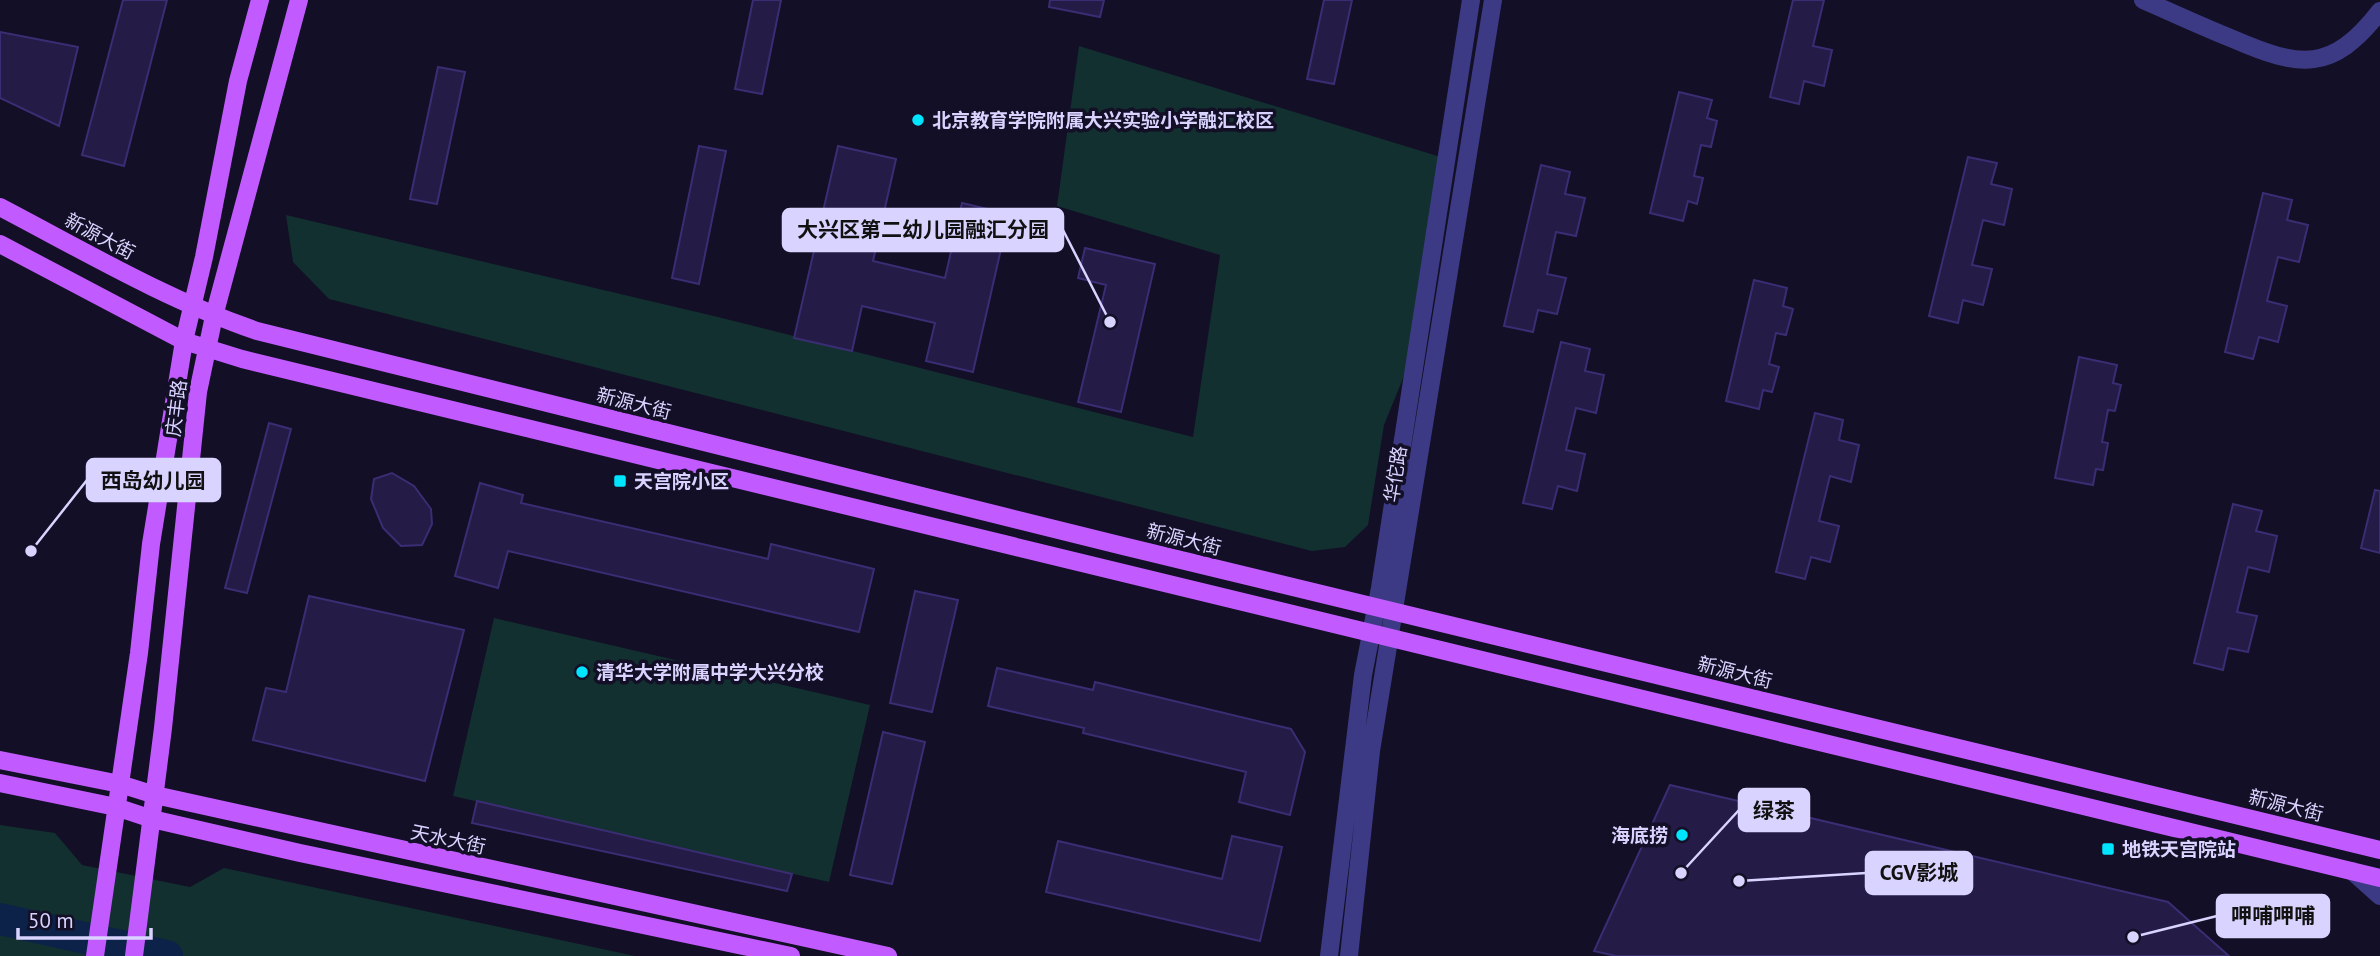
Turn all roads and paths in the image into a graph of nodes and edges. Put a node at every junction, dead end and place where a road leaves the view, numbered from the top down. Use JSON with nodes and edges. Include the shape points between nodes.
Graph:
{"nodes":[{"id":1,"x":260,"y":0,"type":"edge"},
{"id":2,"x":299,"y":0,"type":"edge"},
{"id":3,"x":1471,"y":0,"type":"edge"},
{"id":4,"x":1493,"y":0,"type":"edge"},
{"id":5,"x":2144,"y":0,"type":"edge"},
{"id":6,"x":2380,"y":11,"type":"edge"},
{"id":7,"x":0,"y":207,"type":"edge"},
{"id":8,"x":0,"y":244,"type":"edge"},
{"id":9,"x":192,"y":305,"type":"junction"},
{"id":10,"x":214,"y":316,"type":"junction"},
{"id":11,"x":184,"y":341,"type":"junction"},
{"id":12,"x":207,"y":348,"type":"junction"},
{"id":13,"x":1385,"y":610,"type":"junction"},
{"id":14,"x":1380,"y":635,"type":"junction"},
{"id":15,"x":0,"y":760,"type":"edge"},
{"id":16,"x":0,"y":783,"type":"edge"},
{"id":17,"x":120,"y":784,"type":"junction"},
{"id":18,"x":155,"y":795,"type":"junction"},
{"id":19,"x":116,"y":807,"type":"junction"},
{"id":20,"x":152,"y":819,"type":"junction"},
{"id":21,"x":2380,"y":850,"type":"edge"},
{"id":22,"x":2352,"y":872,"type":"junction"},
{"id":23,"x":2380,"y":878,"type":"edge"},
{"id":24,"x":2380,"y":896,"type":"edge"},
{"id":25,"x":95,"y":956,"type":"edge"},
{"id":26,"x":134,"y":956,"type":"edge"},
{"id":27,"x":790,"y":956,"type":"edge"},
{"id":28,"x":888,"y":956,"type":"edge"},
{"id":29,"x":1329,"y":956,"type":"edge"},
{"id":30,"x":1349,"y":956,"type":"edge"}],
"edges":[{"from":1,"to":9,"type":"main road","name":"庆丰路","via":[[238,81]]},
{"from":2,"to":10,"type":"main road","name":"庆丰路"},
{"from":3,"to":13,"type":"street","name":"华佗路"},
{"from":4,"to":13,"type":"street","name":"华佗路"},
{"from":5,"to":6,"type":"street","via":[[2271,56],[2305,61],[2347,46]]},
{"from":7,"to":9,"type":"main road","name":"新源大街"},
{"from":8,"to":11,"type":"main road"},
{"from":9,"to":10,"type":"main road","name":"新源大街"},
{"from":9,"to":11,"type":"main road","name":"庆丰路"},
{"from":10,"to":12,"type":"main road","name":"庆丰路"},
{"from":10,"to":13,"type":"main road","name":"新源大街","via":[[257,331]]},
{"from":11,"to":12,"type":"main road"},
{"from":11,"to":17,"type":"main road","name":"庆丰路","via":[[151,544]]},
{"from":12,"to":14,"type":"main road"},
{"from":12,"to":18,"type":"main road","name":"庆丰路","via":[[198,392]]},
{"from":13,"to":14,"type":"street","name":"华佗路"},
{"from":13,"to":21,"type":"main road","name":"新源大街"},
{"from":14,"to":22,"type":"main road"},
{"from":14,"to":29,"type":"street","name":"华佗路","via":[[1363,675]]},
{"from":14,"to":30,"type":"street","name":"华佗路"},
{"from":15,"to":17,"type":"main road","name":"天水大街"},
{"from":16,"to":19,"type":"main road"},
{"from":17,"to":18,"type":"main road","name":"天水大街"},
{"from":17,"to":19,"type":"main road","name":"庆丰路"},
{"from":18,"to":20,"type":"main road","name":"庆丰路"},
{"from":18,"to":28,"type":"main road","name":"天水大街"},
{"from":19,"to":20,"type":"main road"},
{"from":19,"to":25,"type":"main road","name":"庆丰路"},
{"from":20,"to":26,"type":"main road","name":"庆丰路"},
{"from":20,"to":27,"type":"main road"},
{"from":22,"to":23,"type":"main road"},
{"from":22,"to":24,"type":"street"}]}
